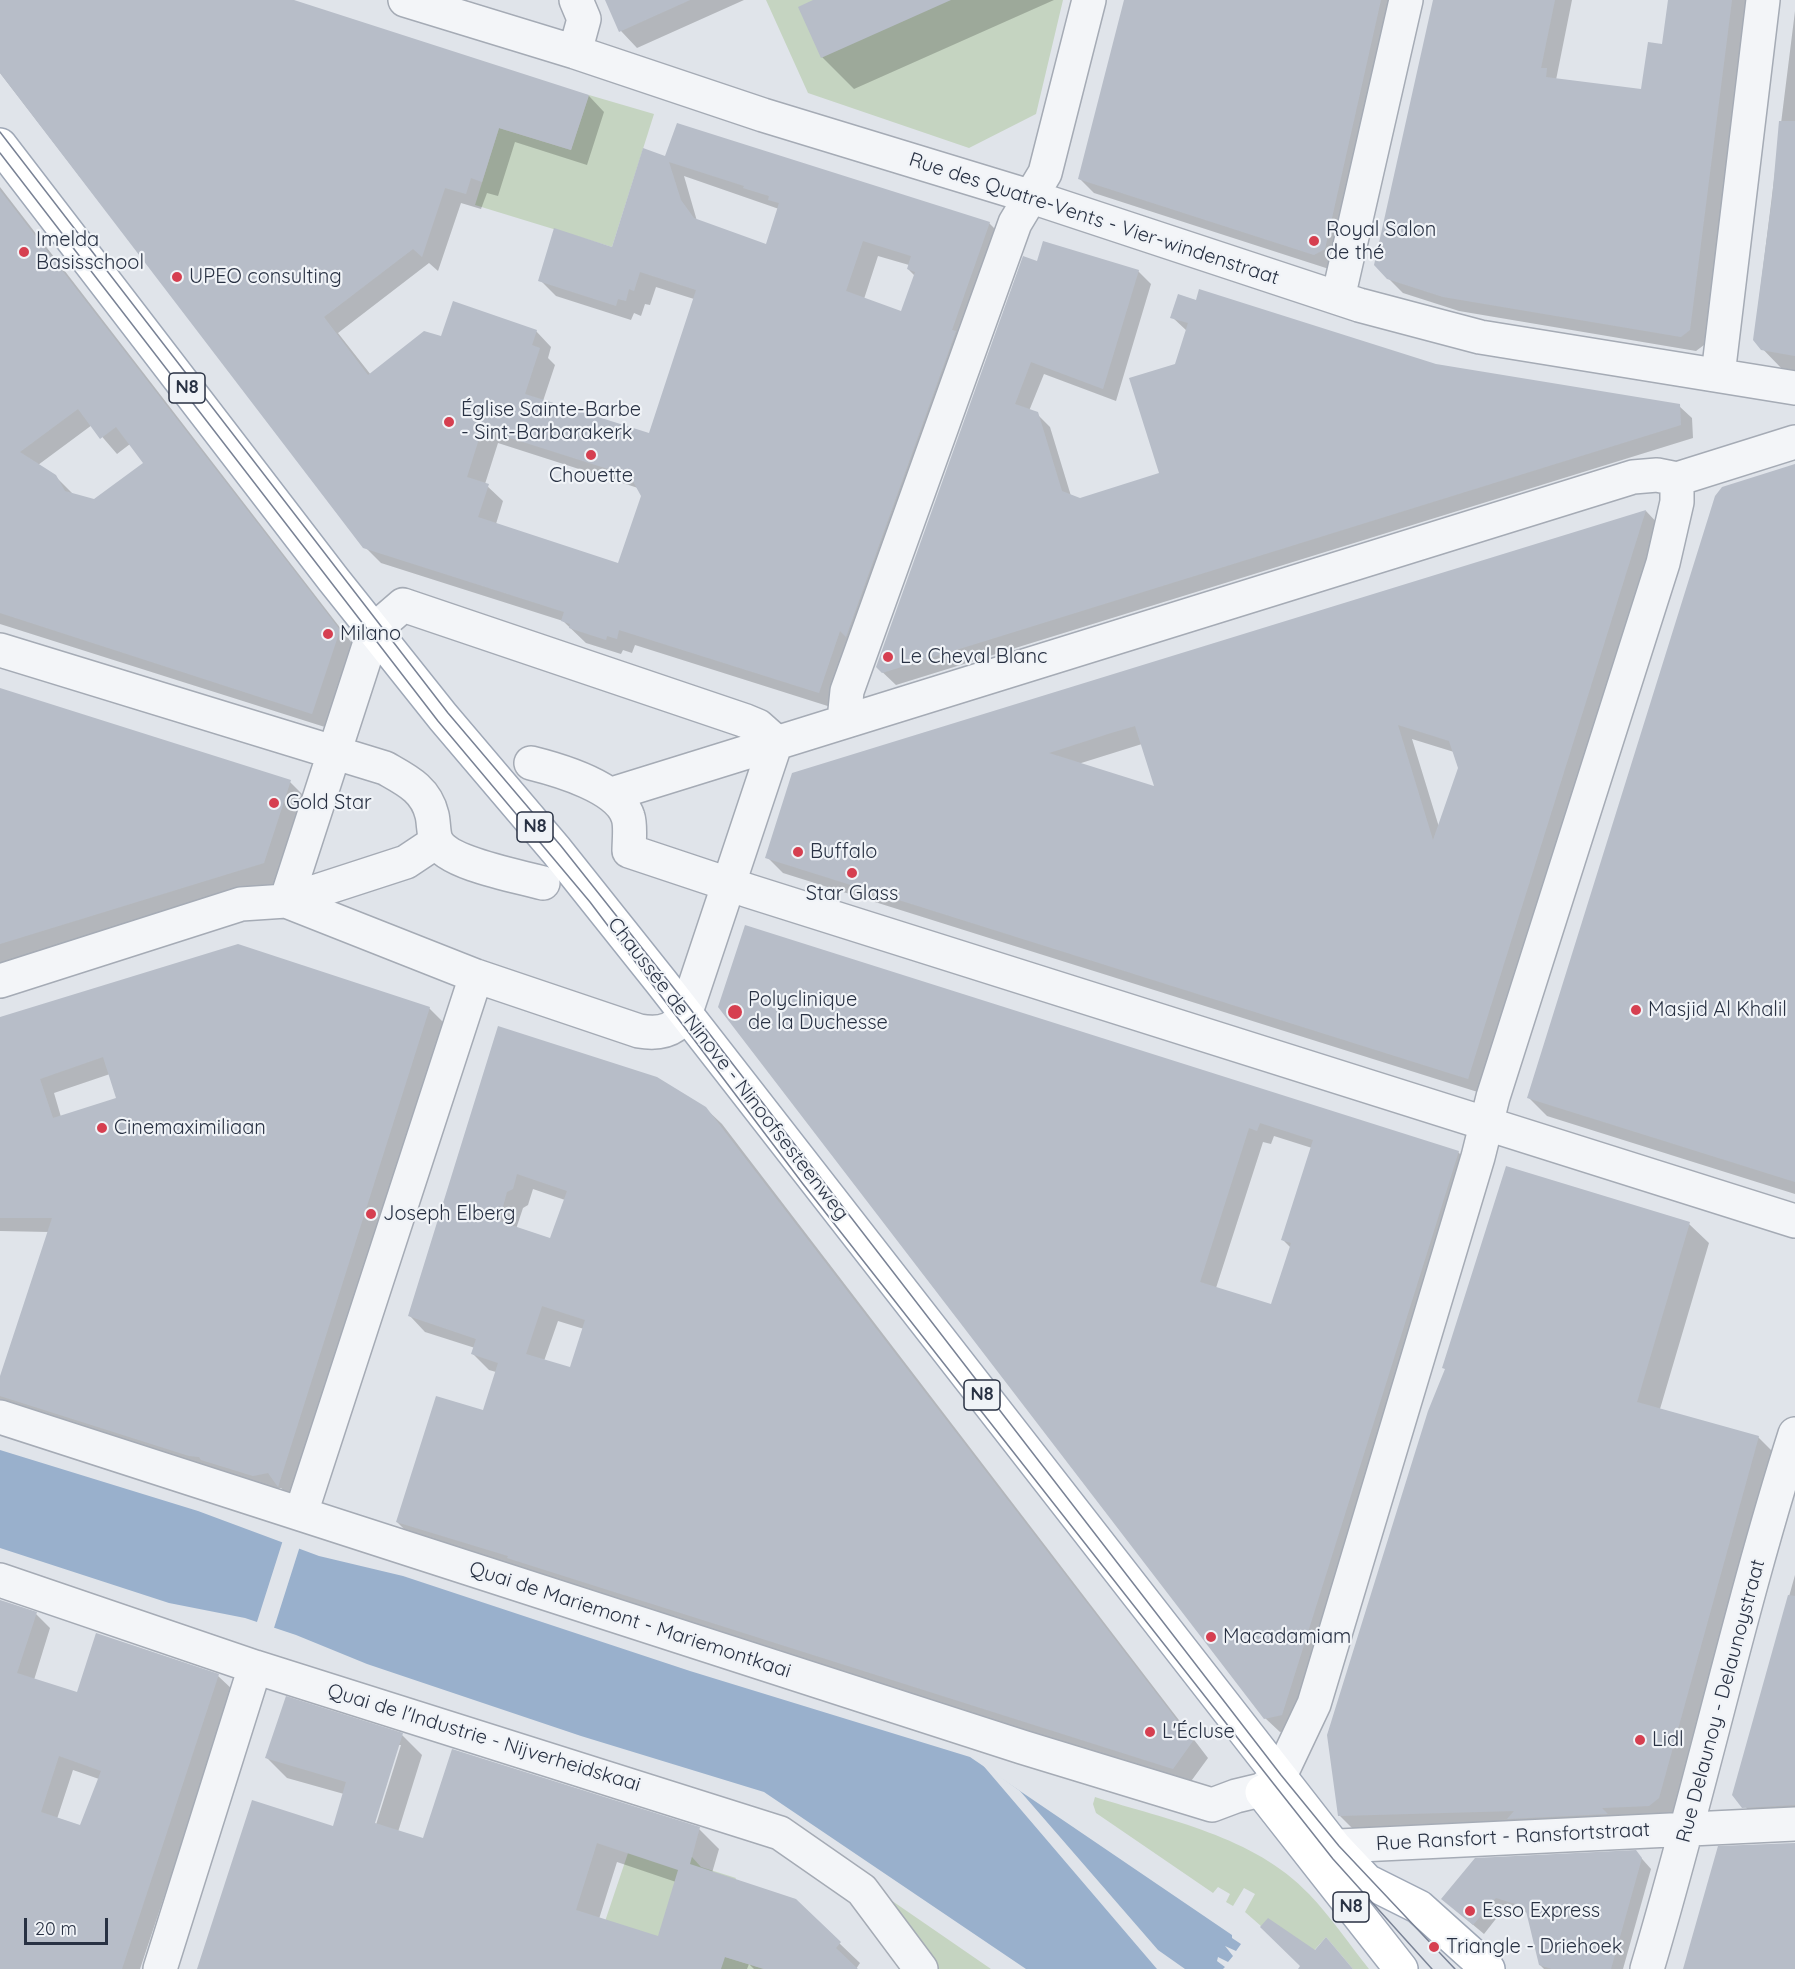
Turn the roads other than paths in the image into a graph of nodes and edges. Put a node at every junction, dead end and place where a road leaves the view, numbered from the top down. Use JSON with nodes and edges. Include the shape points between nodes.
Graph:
{"nodes":[{"id":1,"x":407,"y":0,"type":"edge"},
{"id":2,"x":576,"y":0,"type":"edge"},
{"id":3,"x":1089,"y":0,"type":"edge"},
{"id":4,"x":1406,"y":0,"type":"edge"},
{"id":5,"x":1763,"y":0,"type":"edge"},
{"id":6,"x":575,"y":52,"type":"junction"},
{"id":7,"x":0,"y":145,"type":"edge"},
{"id":8,"x":1032,"y":197,"type":"junction"},
{"id":9,"x":1338,"y":298,"type":"junction"},
{"id":10,"x":1718,"y":375,"type":"junction"},
{"id":11,"x":1795,"y":388,"type":"edge"},
{"id":12,"x":1795,"y":442,"type":"edge"},
{"id":13,"x":1677,"y":479,"type":"junction"},
{"id":14,"x":374,"y":630,"type":"junction"},
{"id":15,"x":0,"y":650,"type":"edge"},
{"id":16,"x":844,"y":720,"type":"junction"},
{"id":17,"x":776,"y":742,"type":"junction"},
{"id":18,"x":334,"y":754,"type":"junction"},
{"id":19,"x":531,"y":763,"type":"dead end"},
{"id":20,"x":612,"y":794,"type":"junction"},
{"id":21,"x":436,"y":842,"type":"junction"},
{"id":22,"x":543,"y":883,"type":"dead end"},
{"id":23,"x":729,"y":885,"type":"junction"},
{"id":24,"x":286,"y":901,"type":"junction"},
{"id":25,"x":476,"y":976,"type":"junction"},
{"id":26,"x":0,"y":981,"type":"edge"},
{"id":27,"x":681,"y":1020,"type":"junction"},
{"id":28,"x":1486,"y":1124,"type":"junction"},
{"id":29,"x":1795,"y":1221,"type":"edge"},
{"id":30,"x":0,"y":1417,"type":"edge"},
{"id":31,"x":1795,"y":1434,"type":"edge"},
{"id":32,"x":301,"y":1513,"type":"junction"},
{"id":33,"x":0,"y":1580,"type":"edge"},
{"id":34,"x":255,"y":1667,"type":"junction"},
{"id":35,"x":1270,"y":1784,"type":"junction"},
{"id":36,"x":1795,"y":1824,"type":"edge"},
{"id":37,"x":1688,"y":1828,"type":"junction"},
{"id":38,"x":1318,"y":1845,"type":"junction"},
{"id":39,"x":160,"y":1969,"type":"edge"},
{"id":40,"x":921,"y":1969,"type":"edge"},
{"id":41,"x":1401,"y":1969,"type":"edge"},
{"id":42,"x":1488,"y":1969,"type":"edge"},
{"id":43,"x":1647,"y":1969,"type":"edge"}],
"edges":[{"from":1,"to":6,"type":"street","name":"Rue des Quatre-Vents - Vier-windenstraat"},
{"from":2,"to":6,"type":"street","via":[[584,19]]},
{"from":3,"to":8,"type":"street","via":[[1045,173]]},
{"from":4,"to":9,"type":"street"},
{"from":5,"to":10,"type":"street"},
{"from":6,"to":8,"type":"street","name":"Rue des Quatre-Vents - Vier-windenstraat","via":[[763,115]]},
{"from":7,"to":14,"type":"main road","number":"N8"},
{"from":8,"to":9,"type":"street","name":"Rue des Quatre-Vents - Vier-windenstraat"},
{"from":8,"to":16,"type":"street","via":[[1015,223],[847,691]]},
{"from":9,"to":10,"type":"street","name":"Rue des Quatre-Vents - Vier-windenstraat","via":[[1480,337]]},
{"from":10,"to":11,"type":"street","name":"Rue des Quatre-Vents - Vier-windenstraat"},
{"from":12,"to":13,"type":"street"},
{"from":13,"to":16,"type":"street","via":[[1657,475],[1633,477]]},
{"from":13,"to":28,"type":"street","via":[[1677,502],[1663,563]]},
{"from":14,"to":17,"type":"street","via":[[403,605],[746,721]]},
{"from":14,"to":18,"type":"street"},
{"from":14,"to":27,"type":"main road","name":"Chaussée de Ninove - Ninoofsesteenweg","number":"N8","via":[[598,904]]},
{"from":15,"to":18,"type":"street"},
{"from":16,"to":17,"type":"street"},
{"from":17,"to":20,"type":"street"},
{"from":17,"to":23,"type":"street"},
{"from":18,"to":21,"type":"street","via":[[385,768],[412,783],[425,795]]},
{"from":18,"to":24,"type":"street"},
{"from":19,"to":20,"type":"street"},
{"from":20,"to":23,"type":"street","via":[[628,817],[629,851]]},
{"from":21,"to":22,"type":"street","via":[[452,857]]},
{"from":21,"to":24,"type":"street","via":[[406,862]]},
{"from":23,"to":27,"type":"street"},
{"from":23,"to":28,"type":"street"},
{"from":24,"to":25,"type":"street"},
{"from":24,"to":26,"type":"street","via":[[241,903]]},
{"from":25,"to":27,"type":"street","via":[[639,1031],[664,1033]]},
{"from":25,"to":32,"type":"street"},
{"from":27,"to":35,"type":"main road","name":"Chaussée de Ninove - Ninoofsesteenweg","number":"N8"},
{"from":28,"to":29,"type":"street"},
{"from":28,"to":35,"type":"street","via":[[1314,1704]]},
{"from":30,"to":32,"type":"street","name":"Quai de Mariemont - Mariemontkaai"},
{"from":31,"to":37,"type":"street","name":"Rue Delaunoy - Delaunoystraat","via":[[1772,1507]]},
{"from":32,"to":35,"type":"street","name":"Quai de Mariemont - Mariemontkaai","via":[[999,1740],[1212,1805]]},
{"from":33,"to":34,"type":"street","name":"Quai de l'Industrie - Nijverheidskaai"},
{"from":34,"to":39,"type":"street"},
{"from":34,"to":40,"type":"street","name":"Quai de l'Industrie - Nijverheidskaai","via":[[780,1833],[862,1890]]},
{"from":35,"to":38,"type":"main road","name":"Chaussée de Ninove - Ninoofsesteenweg","number":"N8"},
{"from":36,"to":37,"type":"street","name":"Rue Ransfort - Ransfortstraat"},
{"from":37,"to":38,"type":"street","name":"Rue Ransfort - Ransfortstraat"},
{"from":37,"to":43,"type":"street","name":"Rue Delaunoy - Delaunoystraat"},
{"from":38,"to":41,"type":"main road","name":"Chaussée de Ninove - Ninoofsesteenweg","number":"N8"},
{"from":38,"to":42,"type":"main road","name":"Chaussée de Ninove - Ninoofsesteenweg","number":"N8","via":[[1367,1881],[1419,1907]]}]}
